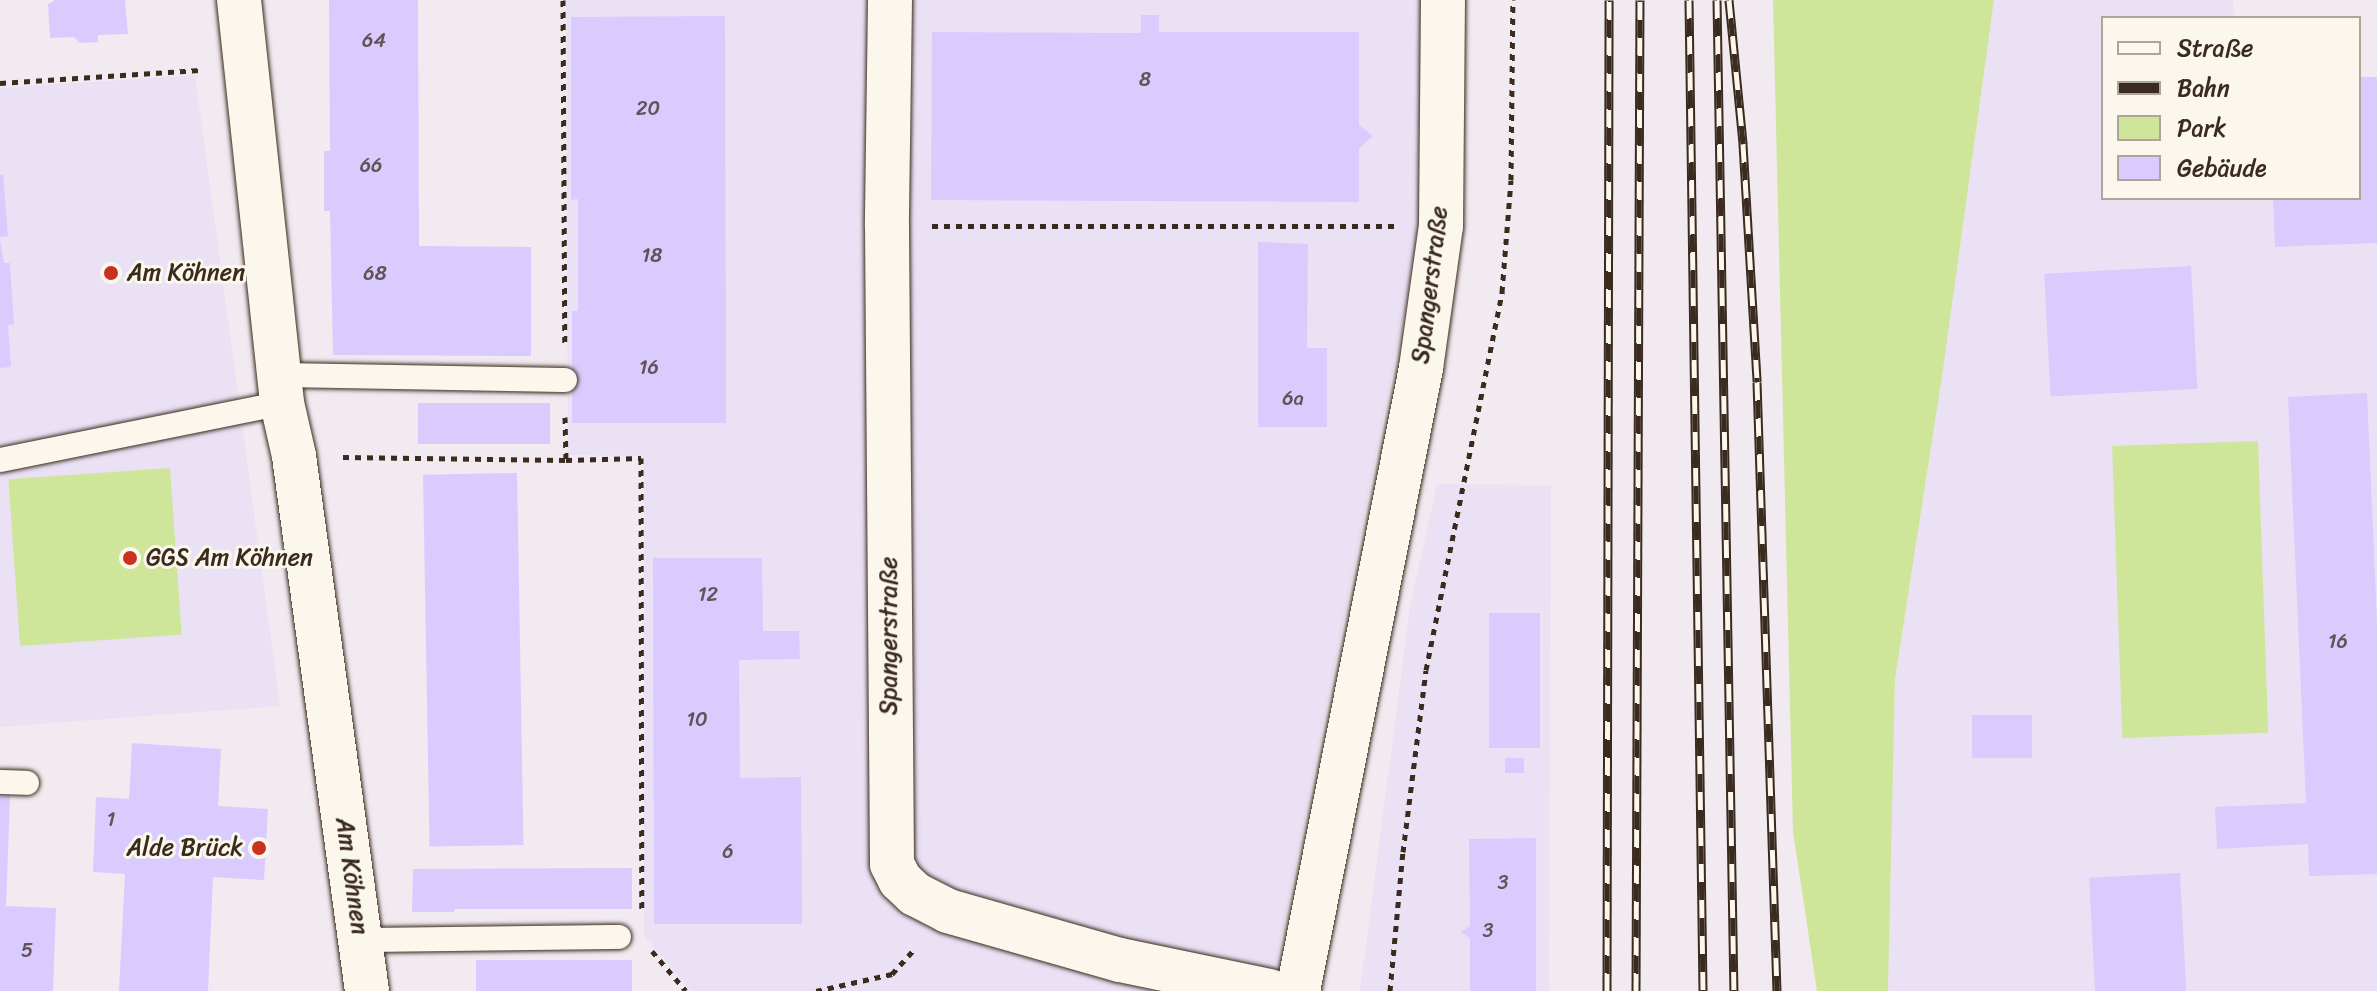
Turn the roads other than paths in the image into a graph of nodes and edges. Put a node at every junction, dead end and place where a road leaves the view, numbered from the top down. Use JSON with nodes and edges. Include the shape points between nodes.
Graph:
{"nodes":[{"id":1,"x":239,"y":0,"type":"edge"},
{"id":2,"x":890,"y":0,"type":"edge"},
{"id":3,"x":1443,"y":0,"type":"edge"},
{"id":4,"x":565,"y":380,"type":"road end"},
{"id":5,"x":282,"y":389,"type":"junction"},
{"id":6,"x":0,"y":460,"type":"edge"},
{"id":7,"x":0,"y":782,"type":"edge"},
{"id":8,"x":27,"y":783,"type":"dead end"},
{"id":9,"x":619,"y":937,"type":"dead end"},
{"id":10,"x":361,"y":940,"type":"junction"},
{"id":11,"x":1142,"y":978,"type":"edge"},
{"id":12,"x":367,"y":991,"type":"edge"},
{"id":13,"x":1270,"y":991,"type":"edge"},
{"id":14,"x":1298,"y":991,"type":"edge"}],
"edges":[{"from":1,"to":5,"type":"street","name":"Am Köhnen"},
{"from":2,"to":11,"type":"street","name":"Spangerstraße","via":[[892,864],[915,894],[948,911]]},
{"from":3,"to":14,"type":"street","name":"Spangerstraße","via":[[1441,226],[1421,368]]},
{"from":4,"to":5,"type":"lane"},
{"from":5,"to":6,"type":"lane"},
{"from":5,"to":10,"type":"street","name":"Am Köhnen"},
{"from":7,"to":8,"type":"lane"},
{"from":9,"to":10,"type":"lane"},
{"from":10,"to":12,"type":"street","name":"Am Köhnen"},
{"from":11,"to":13,"type":"street","name":"Spangerstraße"}]}
